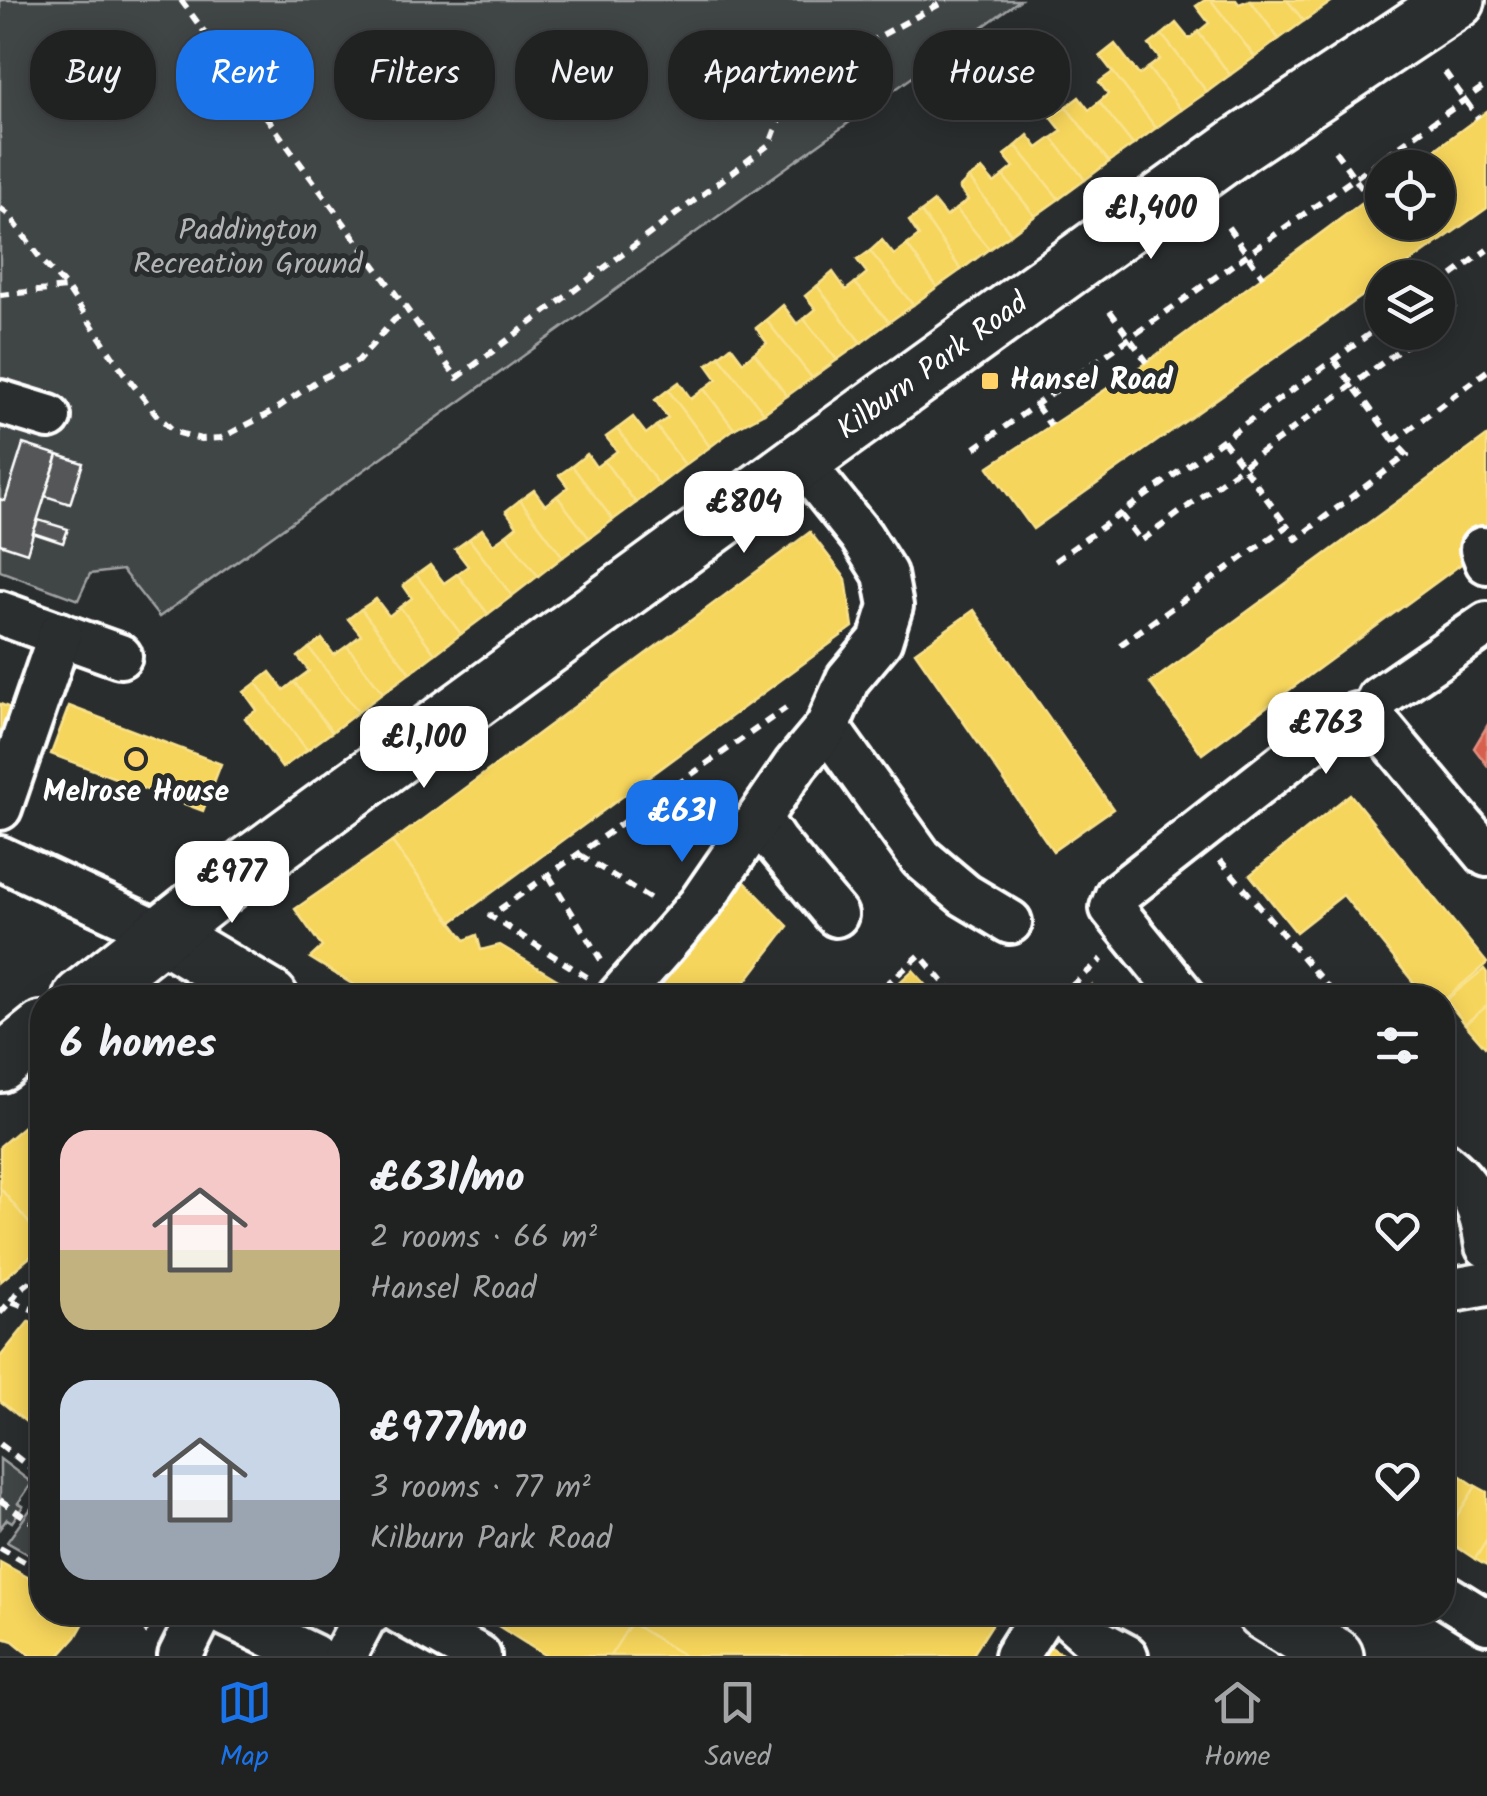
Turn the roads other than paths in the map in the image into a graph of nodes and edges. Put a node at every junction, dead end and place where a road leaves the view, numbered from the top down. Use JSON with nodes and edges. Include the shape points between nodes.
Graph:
{"nodes":[{"id":1,"x":1457,"y":0,"type":"edge"},
{"id":2,"x":0,"y":402,"type":"edge"},
{"id":3,"x":49,"y":417,"type":"dead end"},
{"id":4,"x":801,"y":461,"type":"junction"},
{"id":5,"x":0,"y":613,"type":"edge"},
{"id":6,"x":1487,"y":624,"type":"edge"},
{"id":7,"x":60,"y":634,"type":"junction"},
{"id":8,"x":120,"y":656,"type":"dead end"},
{"id":9,"x":1372,"y":717,"type":"junction"},
{"id":10,"x":826,"y":727,"type":"junction"},
{"id":11,"x":0,"y":808,"type":"edge"},
{"id":12,"x":759,"y":818,"type":"junction"},
{"id":13,"x":1487,"y":855,"type":"edge"},
{"id":14,"x":0,"y":858,"type":"edge"},
{"id":15,"x":836,"y":915,"type":"dead end"},
{"id":16,"x":1010,"y":922,"type":"dead end"},
{"id":17,"x":161,"y":933,"type":"junction"},
{"id":18,"x":97,"y":985,"type":"edge"},
{"id":19,"x":248,"y":985,"type":"edge"},
{"id":20,"x":620,"y":985,"type":"edge"},
{"id":21,"x":1174,"y":985,"type":"edge"},
{"id":22,"x":30,"y":1040,"type":"edge"},
{"id":23,"x":0,"y":1064,"type":"edge"},
{"id":24,"x":1455,"y":1175,"type":"edge"},
{"id":25,"x":1487,"y":1246,"type":"edge"},
{"id":26,"x":1487,"y":1284,"type":"edge"},
{"id":27,"x":1455,"y":1290,"type":"edge"},
{"id":28,"x":1455,"y":1602,"type":"edge"},
{"id":29,"x":1487,"y":1622,"type":"edge"},
{"id":30,"x":188,"y":1625,"type":"edge"},
{"id":31,"x":248,"y":1625,"type":"edge"},
{"id":32,"x":360,"y":1625,"type":"edge"},
{"id":33,"x":423,"y":1625,"type":"edge"},
{"id":34,"x":1036,"y":1625,"type":"edge"},
{"id":35,"x":1077,"y":1625,"type":"edge"},
{"id":36,"x":1285,"y":1625,"type":"edge"},
{"id":37,"x":167,"y":1645,"type":"edge"},
{"id":38,"x":313,"y":1656,"type":"edge"},
{"id":39,"x":344,"y":1656,"type":"edge"},
{"id":40,"x":479,"y":1656,"type":"edge"},
{"id":41,"x":1016,"y":1656,"type":"edge"},
{"id":42,"x":1126,"y":1656,"type":"edge"},
{"id":43,"x":1336,"y":1656,"type":"edge"}],
"edges":[{"from":1,"to":4,"type":"main road","name":"Kilburn Park Road","via":[[1236,147]]},
{"from":2,"to":3,"type":"street"},
{"from":4,"to":10,"type":"street","via":[[885,574],[891,606],[880,642],[848,679]]},
{"from":4,"to":17,"type":"main road","name":"Kilburn Park Road"},
{"from":5,"to":7,"type":"street"},
{"from":6,"to":9,"type":"street","via":[[1379,698]]},
{"from":7,"to":8,"type":"street"},
{"from":7,"to":11,"type":"street"},
{"from":9,"to":13,"type":"street"},
{"from":9,"to":21,"type":"street","via":[[1340,720],[1117,895],[1122,921]]},
{"from":10,"to":12,"type":"street"},
{"from":10,"to":16,"type":"street","via":[[921,858]]},
{"from":12,"to":15,"type":"street"},
{"from":12,"to":20,"type":"street","via":[[700,904]]},
{"from":14,"to":17,"type":"street"},
{"from":17,"to":18,"type":"main road","name":"Kilburn Park Road"},
{"from":17,"to":19,"type":"main road"},
{"from":22,"to":23,"type":"main road"},
{"from":24,"to":25,"type":"street","via":[[1482,1210]]},
{"from":26,"to":27,"type":"street"},
{"from":28,"to":29,"type":"street"},
{"from":30,"to":37,"type":"street"},
{"from":31,"to":38,"type":"street"},
{"from":32,"to":39,"type":"street"},
{"from":33,"to":40,"type":"street"},
{"from":34,"to":41,"type":"street"},
{"from":35,"to":42,"type":"street"},
{"from":36,"to":43,"type":"main road"}]}
